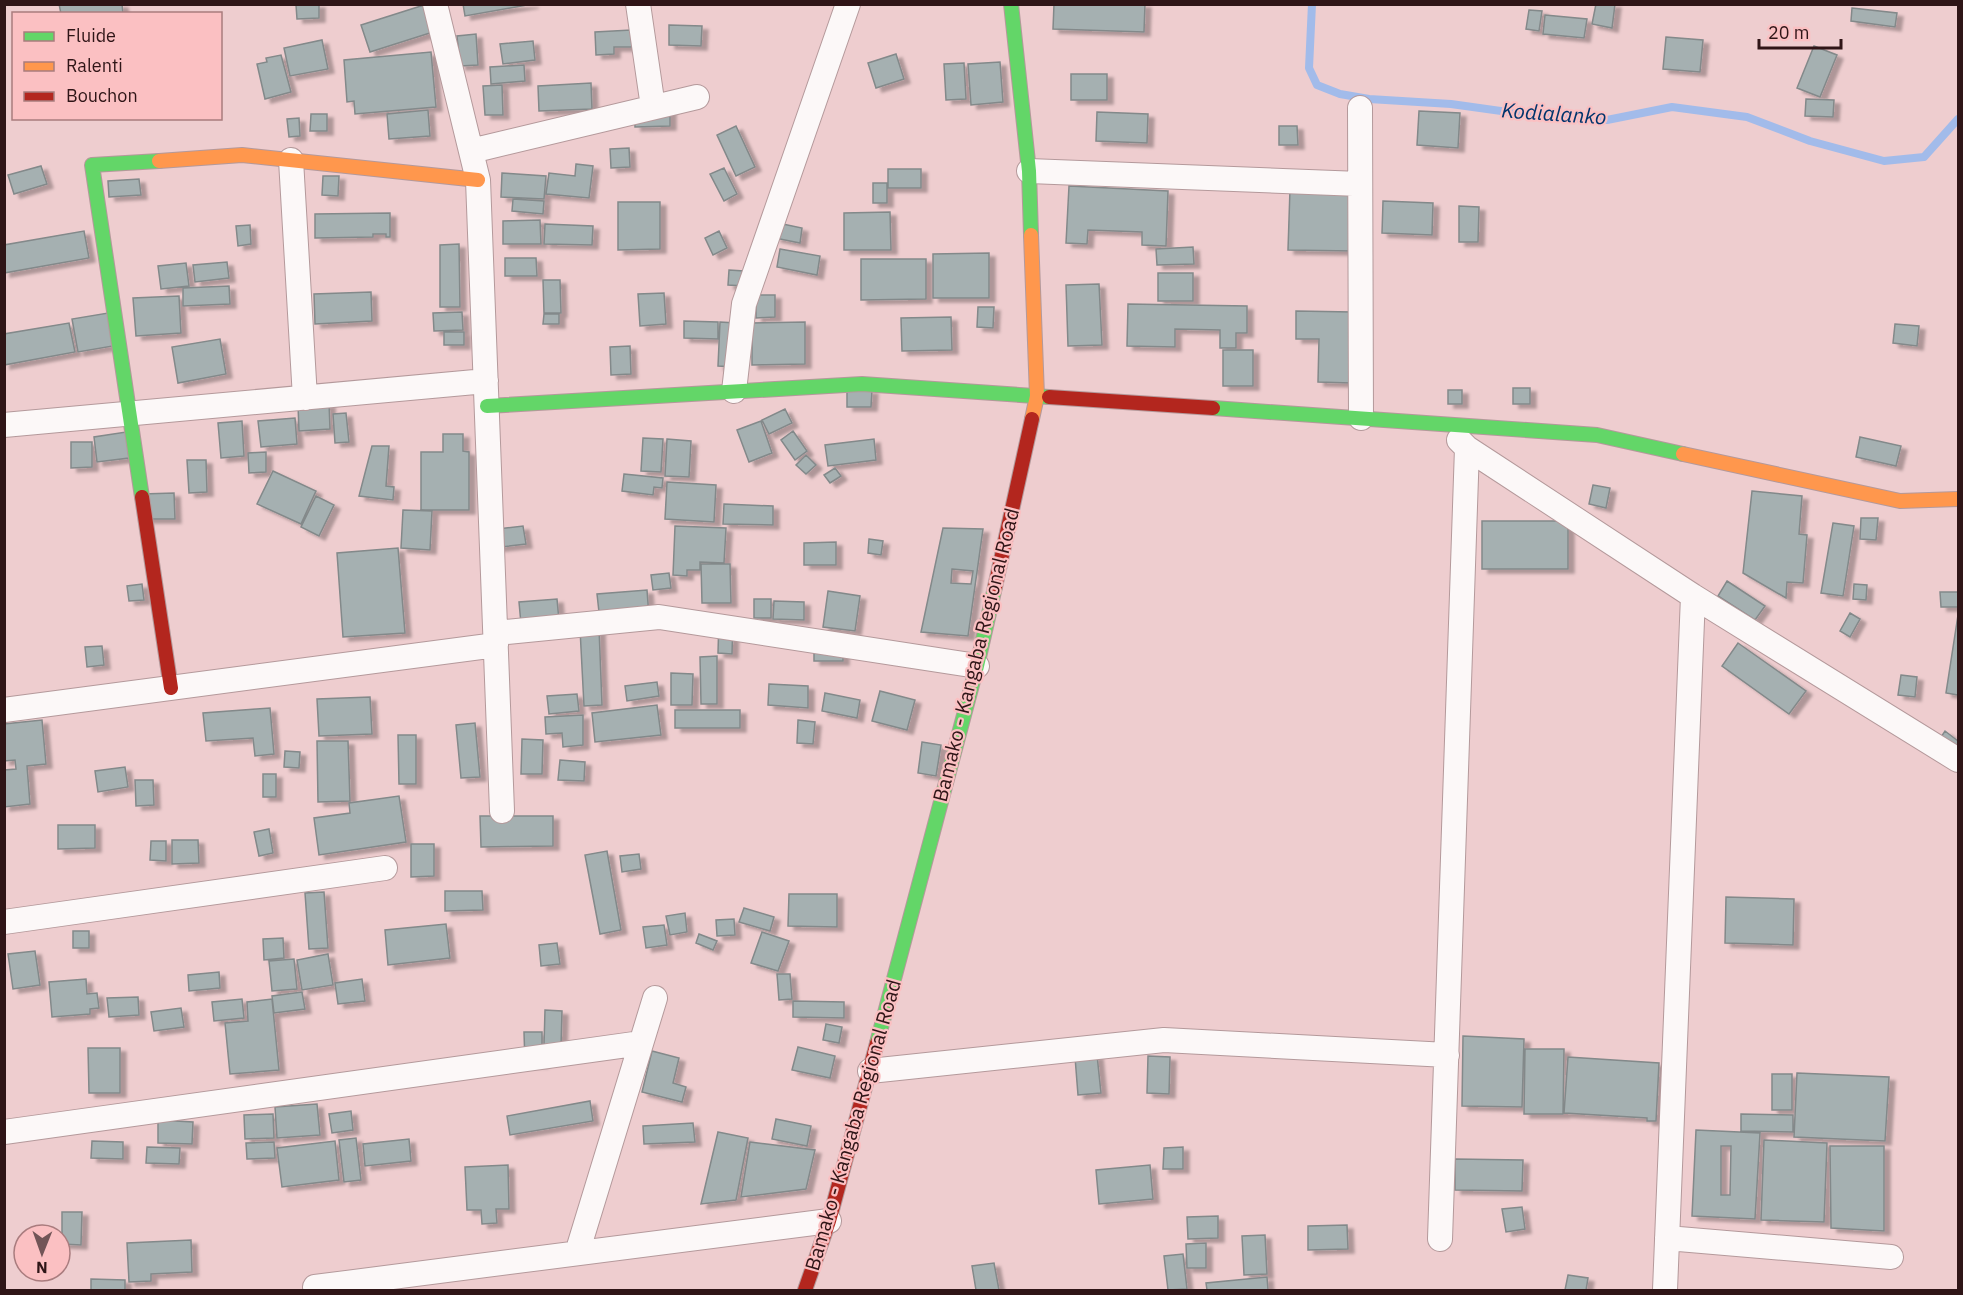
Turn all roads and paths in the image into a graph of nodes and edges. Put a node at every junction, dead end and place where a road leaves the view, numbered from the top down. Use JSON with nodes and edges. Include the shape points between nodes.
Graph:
{"nodes":[{"id":1,"x":435,"y":4,"type":"edge"},
{"id":2,"x":638,"y":4,"type":"edge"},
{"id":3,"x":848,"y":4,"type":"edge"},
{"id":4,"x":1011,"y":4,"type":"edge"},
{"id":5,"x":696,"y":97,"type":"dead end"},
{"id":6,"x":653,"y":107,"type":"junction"},
{"id":7,"x":1360,"y":108,"type":"dead end"},
{"id":8,"x":471,"y":151,"type":"junction"},
{"id":9,"x":291,"y":160,"type":"junction"},
{"id":10,"x":1029,"y":171,"type":"junction"},
{"id":11,"x":478,"y":180,"type":"junction"},
{"id":12,"x":1360,"y":184,"type":"junction"},
{"id":13,"x":486,"y":381,"type":"junction"},
{"id":14,"x":734,"y":391,"type":"junction"},
{"id":15,"x":1037,"y":396,"type":"junction"},
{"id":16,"x":305,"y":398,"type":"junction"},
{"id":17,"x":487,"y":406,"type":"junction"},
{"id":18,"x":129,"y":414,"type":"junction"},
{"id":19,"x":1361,"y":418,"type":"junction"},
{"id":20,"x":1442,"y":424,"type":"junction"},
{"id":21,"x":4,"y":425,"type":"edge"},
{"id":22,"x":1467,"y":448,"type":"junction"},
{"id":23,"x":1959,"y":500,"type":"edge"},
{"id":24,"x":1693,"y":596,"type":"junction"},
{"id":25,"x":496,"y":639,"type":"junction"},
{"id":26,"x":977,"y":666,"type":"junction"},
{"id":27,"x":171,"y":688,"type":"junction"},
{"id":28,"x":4,"y":710,"type":"edge"},
{"id":29,"x":1959,"y":760,"type":"edge"},
{"id":30,"x":502,"y":811,"type":"dead end"},
{"id":31,"x":386,"y":868,"type":"dead end"},
{"id":32,"x":4,"y":922,"type":"edge"},
{"id":33,"x":655,"y":998,"type":"dead end"},
{"id":34,"x":641,"y":1043,"type":"junction"},
{"id":35,"x":1447,"y":1055,"type":"junction"},
{"id":36,"x":870,"y":1071,"type":"junction"},
{"id":37,"x":4,"y":1132,"type":"edge"},
{"id":38,"x":829,"y":1221,"type":"junction"},
{"id":39,"x":1667,"y":1238,"type":"junction"},
{"id":40,"x":1440,"y":1239,"type":"dead end"},
{"id":41,"x":577,"y":1253,"type":"junction"},
{"id":42,"x":1891,"y":1257,"type":"dead end"},
{"id":43,"x":315,"y":1287,"type":"dead end"},
{"id":44,"x":805,"y":1290,"type":"edge"},
{"id":45,"x":1665,"y":1290,"type":"edge"}],
"edges":[{"from":1,"to":8,"type":"street"},
{"from":2,"to":6,"type":"street"},
{"from":3,"to":14,"type":"street","via":[[744,304]]},
{"from":4,"to":10,"type":"street","name":"Bamako - Kangaba Regional Road"},
{"from":5,"to":6,"type":"street"},
{"from":6,"to":8,"type":"street"},
{"from":7,"to":12,"type":"street"},
{"from":8,"to":11,"type":"street"},
{"from":9,"to":11,"type":"street"},
{"from":9,"to":16,"type":"street"},
{"from":9,"to":18,"type":"street","via":[[242,155],[92,165]]},
{"from":10,"to":12,"type":"street"},
{"from":10,"to":15,"type":"street","name":"Bamako - Kangaba Regional Road"},
{"from":11,"to":13,"type":"street"},
{"from":12,"to":19,"type":"street"},
{"from":13,"to":16,"type":"street"},
{"from":13,"to":17,"type":"street"},
{"from":14,"to":15,"type":"street","via":[[862,384]]},
{"from":14,"to":17,"type":"street"},
{"from":15,"to":19,"type":"street"},
{"from":15,"to":26,"type":"street","name":"Bamako - Kangaba Regional Road"},
{"from":16,"to":18,"type":"street"},
{"from":17,"to":25,"type":"street"},
{"from":18,"to":21,"type":"street"},
{"from":18,"to":27,"type":"street"},
{"from":19,"to":20,"type":"street"},
{"from":20,"to":22,"type":"street"},
{"from":20,"to":23,"type":"street","via":[[1597,435],[1900,501]]},
{"from":22,"to":24,"type":"street"},
{"from":22,"to":35,"type":"street"},
{"from":24,"to":29,"type":"street"},
{"from":24,"to":39,"type":"street"},
{"from":25,"to":26,"type":"street","via":[[659,617]]},
{"from":25,"to":27,"type":"street"},
{"from":25,"to":30,"type":"street"},
{"from":26,"to":36,"type":"street","name":"Bamako - Kangaba Regional Road"},
{"from":27,"to":28,"type":"street"},
{"from":31,"to":32,"type":"street"},
{"from":33,"to":34,"type":"street"},
{"from":34,"to":37,"type":"street"},
{"from":34,"to":41,"type":"street"},
{"from":35,"to":36,"type":"street","via":[[1164,1040]]},
{"from":35,"to":40,"type":"street"},
{"from":36,"to":38,"type":"street","name":"Bamako - Kangaba Regional Road"},
{"from":38,"to":41,"type":"street"},
{"from":38,"to":44,"type":"street","name":"Bamako - Kangaba Regional Road"},
{"from":39,"to":42,"type":"street"},
{"from":39,"to":45,"type":"street"},
{"from":41,"to":43,"type":"street"}]}
